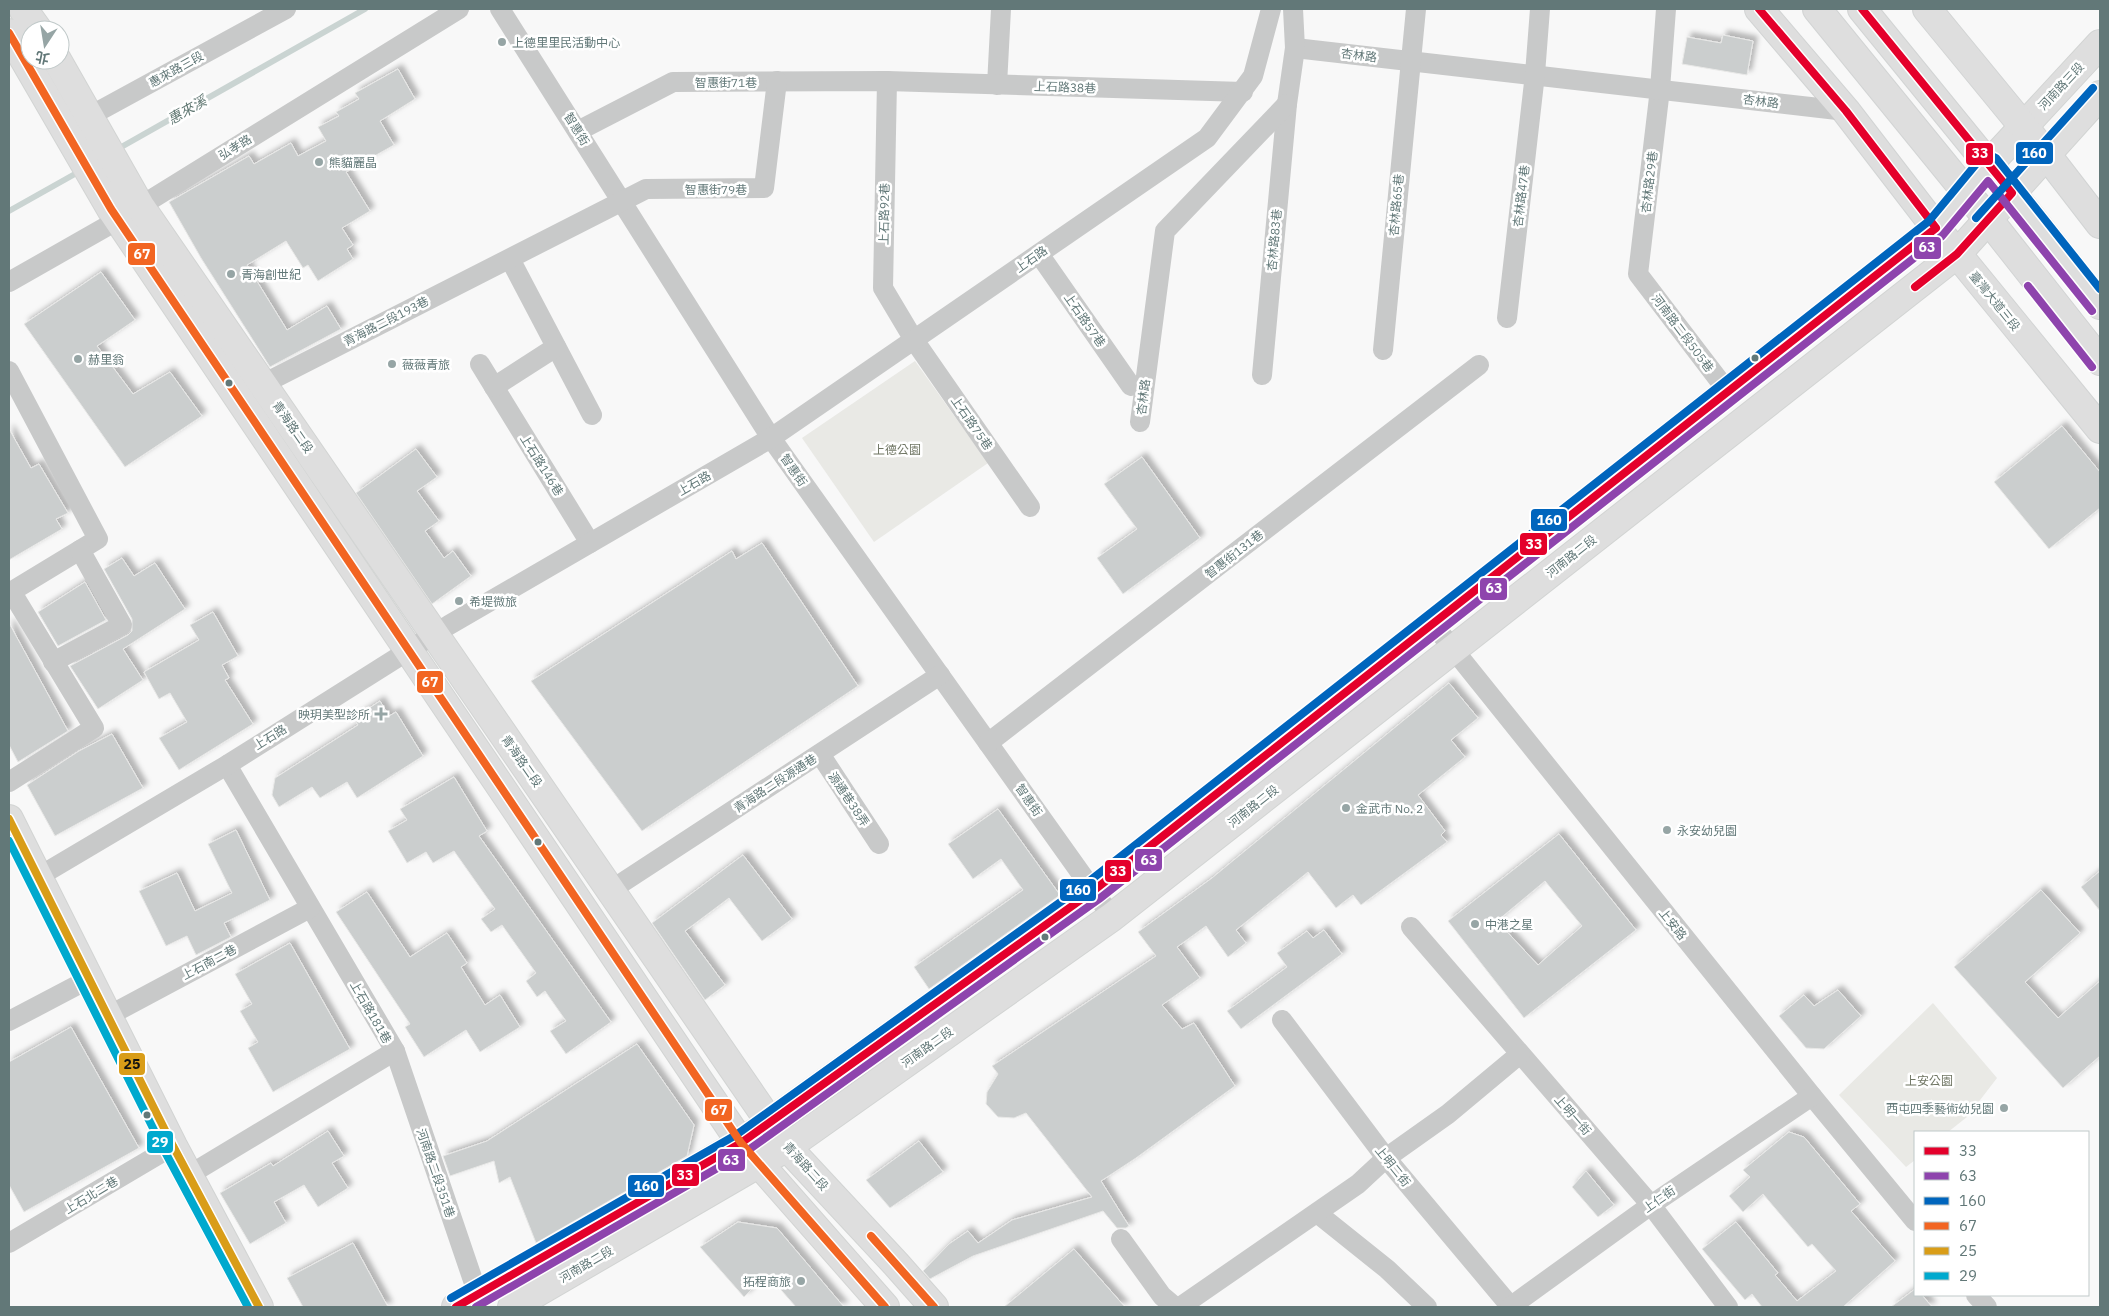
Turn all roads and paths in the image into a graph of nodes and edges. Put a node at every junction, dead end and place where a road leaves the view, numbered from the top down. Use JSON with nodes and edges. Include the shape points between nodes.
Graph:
{"nodes":[{"id":1,"x":23,"y":9,"type":"edge"},
{"id":2,"x":286,"y":9,"type":"edge"},
{"id":3,"x":459,"y":9,"type":"edge"},
{"id":4,"x":500,"y":9,"type":"edge"},
{"id":5,"x":1001,"y":9,"type":"edge"},
{"id":6,"x":1271,"y":9,"type":"edge"},
{"id":7,"x":1293,"y":9,"type":"edge"},
{"id":8,"x":1416,"y":9,"type":"edge"},
{"id":9,"x":1540,"y":9,"type":"edge"},
{"id":10,"x":1666,"y":9,"type":"edge"},
{"id":11,"x":1759,"y":9,"type":"edge"},
{"id":12,"x":1817,"y":9,"type":"edge"},
{"id":13,"x":1862,"y":9,"type":"edge"},
{"id":14,"x":1927,"y":9,"type":"edge"},
{"id":15,"x":31,"y":20,"type":"edge"},
{"id":16,"x":9,"y":33,"type":"edge"},
{"id":17,"x":2100,"y":44,"type":"edge"},
{"id":18,"x":1294,"y":48,"type":"junction"},
{"id":19,"x":1409,"y":61,"type":"junction"},
{"id":20,"x":63,"y":70,"type":"edge"},
{"id":21,"x":1535,"y":74,"type":"junction"},
{"id":22,"x":777,"y":81,"type":"junction"},
{"id":23,"x":887,"y":81,"type":"junction"},
{"id":24,"x":997,"y":85,"type":"junction"},
{"id":25,"x":1660,"y":90,"type":"junction"},
{"id":26,"x":1243,"y":92,"type":"junction"},
{"id":27,"x":2100,"y":95,"type":"edge"},
{"id":28,"x":1286,"y":104,"type":"junction"},
{"id":29,"x":1846,"y":111,"type":"junction"},
{"id":30,"x":96,"y":127,"type":"junction"},
{"id":31,"x":2022,"y":127,"type":"junction"},
{"id":32,"x":578,"y":131,"type":"junction"},
{"id":33,"x":71,"y":140,"type":"junction"},
{"id":34,"x":2046,"y":154,"type":"junction"},
{"id":35,"x":1988,"y":165,"type":"junction"},
{"id":36,"x":1966,"y":192,"type":"junction"},
{"id":37,"x":2012,"y":193,"type":"junction"},
{"id":38,"x":623,"y":202,"type":"junction"},
{"id":39,"x":126,"y":208,"type":"junction"},
{"id":40,"x":1988,"y":219,"type":"junction"},
{"id":41,"x":2100,"y":224,"type":"edge"},
{"id":42,"x":1936,"y":228,"type":"junction"},
{"id":43,"x":1039,"y":254,"type":"junction"},
{"id":44,"x":1957,"y":254,"type":"junction"},
{"id":45,"x":510,"y":259,"type":"junction"},
{"id":46,"x":1638,"y":274,"type":"joint"},
{"id":47,"x":9,"y":282,"type":"edge"},
{"id":48,"x":2100,"y":305,"type":"edge"},
{"id":49,"x":1506,"y":318,"type":"dead end"},
{"id":50,"x":914,"y":340,"type":"junction"},
{"id":51,"x":556,"y":347,"type":"junction"},
{"id":52,"x":1383,"y":350,"type":"dead end"},
{"id":53,"x":2100,"y":362,"type":"edge"},
{"id":54,"x":480,"y":364,"type":"dead end"},
{"id":55,"x":1479,"y":365,"type":"dead end"},
{"id":56,"x":9,"y":371,"type":"edge"},
{"id":57,"x":1262,"y":375,"type":"dead end"},
{"id":58,"x":263,"y":384,"type":"junction"},
{"id":59,"x":1131,"y":386,"type":"dead end"},
{"id":60,"x":494,"y":387,"type":"junction"},
{"id":61,"x":1728,"y":392,"type":"junction"},
{"id":62,"x":592,"y":415,"type":"dead end"},
{"id":63,"x":1140,"y":422,"type":"dead end"},
{"id":64,"x":2100,"y":429,"type":"edge"},
{"id":65,"x":771,"y":438,"type":"junction"},
{"id":66,"x":1030,"y":507,"type":"dead end"},
{"id":67,"x":590,"y":543,"type":"junction"},
{"id":68,"x":80,"y":550,"type":"junction"},
{"id":69,"x":10,"y":592,"type":"edge"},
{"id":70,"x":1433,"y":624,"type":"junction"},
{"id":71,"x":435,"y":634,"type":"junction"},
{"id":72,"x":1453,"y":649,"type":"junction"},
{"id":73,"x":409,"y":650,"type":"junction"},
{"id":74,"x":53,"y":662,"type":"junction"},
{"id":75,"x":940,"y":675,"type":"junction"},
{"id":76,"x":988,"y":743,"type":"junction"},
{"id":77,"x":820,"y":754,"type":"junction"},
{"id":78,"x":227,"y":764,"type":"junction"},
{"id":79,"x":9,"y":782,"type":"edge"},
{"id":80,"x":9,"y":819,"type":"edge"},
{"id":81,"x":879,"y":844,"type":"dead end"},
{"id":82,"x":38,"y":877,"type":"junction"},
{"id":83,"x":611,"y":890,"type":"junction"},
{"id":84,"x":1094,"y":891,"type":"junction"},
{"id":85,"x":310,"y":908,"type":"junction"},
{"id":86,"x":1112,"y":917,"type":"junction"},
{"id":87,"x":1411,"y":927,"type":"dead end"},
{"id":88,"x":89,"y":979,"type":"junction"},
{"id":89,"x":108,"y":1016,"type":"junction"},
{"id":90,"x":1282,"y":1020,"type":"dead end"},
{"id":91,"x":9,"y":1021,"type":"edge"},
{"id":92,"x":395,"y":1051,"type":"junction"},
{"id":93,"x":1520,"y":1054,"type":"junction"},
{"id":94,"x":1812,"y":1096,"type":"junction"},
{"id":95,"x":770,"y":1121,"type":"junction"},
{"id":96,"x":741,"y":1142,"type":"junction"},
{"id":97,"x":173,"y":1146,"type":"junction"},
{"id":98,"x":787,"y":1147,"type":"junction"},
{"id":99,"x":1386,"y":1158,"type":"junction"},
{"id":100,"x":760,"y":1164,"type":"junction"},
{"id":101,"x":189,"y":1175,"type":"junction"},
{"id":102,"x":1651,"y":1205,"type":"junction"},
{"id":103,"x":1316,"y":1213,"type":"junction"},
{"id":104,"x":1914,"y":1220,"type":"edge"},
{"id":105,"x":1120,"y":1239,"type":"dead end"},
{"id":106,"x":10,"y":1241,"type":"edge"},
{"id":107,"x":1977,"y":1296,"type":"edge"},
{"id":108,"x":467,"y":1301,"type":"edge"},
{"id":109,"x":259,"y":1307,"type":"edge"},
{"id":110,"x":512,"y":1307,"type":"edge"},
{"id":111,"x":885,"y":1307,"type":"edge"},
{"id":112,"x":934,"y":1307,"type":"edge"},
{"id":113,"x":1175,"y":1307,"type":"edge"},
{"id":114,"x":1180,"y":1307,"type":"edge"},
{"id":115,"x":1427,"y":1307,"type":"edge"},
{"id":116,"x":1510,"y":1307,"type":"edge"},
{"id":117,"x":1728,"y":1307,"type":"edge"},
{"id":118,"x":1987,"y":1307,"type":"edge"}],
"edges":[{"from":1,"to":15,"type":"main road"},
{"from":2,"to":30,"type":"street","name":"惠來路三段"},
{"from":3,"to":39,"type":"street","name":"弘孝路"},
{"from":4,"to":32,"type":"street","name":"智惠街"},
{"from":5,"to":24,"type":"street"},
{"from":6,"to":26,"type":"street","name":"上石路","via":[[1253,76]]},
{"from":7,"to":18,"type":"street"},
{"from":8,"to":19,"type":"street","name":"杏林路65巷"},
{"from":9,"to":21,"type":"street","name":"杏林路47巷"},
{"from":10,"to":25,"type":"street","name":"杏林路29巷"},
{"from":11,"to":29,"type":"main road","name":"臺灣大道三段"},
{"from":12,"to":36,"type":"main road"},
{"from":13,"to":35,"type":"main road"},
{"from":14,"to":31,"type":"main road"},
{"from":16,"to":33,"type":"main road"},
{"from":17,"to":31,"type":"main road","name":"河南路三段"},
{"from":18,"to":19,"type":"street","name":"杏林路"},
{"from":18,"to":28,"type":"street"},
{"from":19,"to":21,"type":"street","name":"杏林路"},
{"from":19,"to":52,"type":"street","name":"杏林路65巷"},
{"from":20,"to":30,"type":"main road"},
{"from":21,"to":25,"type":"street","name":"杏林路"},
{"from":21,"to":49,"type":"street","name":"杏林路47巷"},
{"from":22,"to":23,"type":"street","name":"智惠街71巷"},
{"from":22,"to":32,"type":"street","name":"智惠街71巷","via":[[673,82]]},
{"from":22,"to":38,"type":"street","name":"智惠街79巷","via":[[764,188],[646,189]]},
{"from":23,"to":24,"type":"street","name":"上石路38巷"},
{"from":23,"to":50,"type":"street","name":"上石路92巷","via":[[883,288]]},
{"from":24,"to":26,"type":"street","name":"上石路38巷"},
{"from":25,"to":29,"type":"street","name":"杏林路"},
{"from":25,"to":46,"type":"street","name":"杏林路29巷"},
{"from":26,"to":43,"type":"street","name":"上石路","via":[[1207,138]]},
{"from":27,"to":34,"type":"main road"},
{"from":28,"to":57,"type":"street","name":"杏林路83巷"},
{"from":28,"to":63,"type":"street","name":"杏林路","via":[[1165,231]]},
{"from":29,"to":42,"type":"main road","name":"臺灣大道三段"},
{"from":30,"to":33,"type":"street","name":"惠來路三段"},
{"from":30,"to":39,"type":"main road"},
{"from":31,"to":34,"type":"main road"},
{"from":31,"to":35,"type":"main road"},
{"from":32,"to":38,"type":"street","name":"智惠街"},
{"from":33,"to":39,"type":"main road"},
{"from":34,"to":37,"type":"main road"},
{"from":34,"to":41,"type":"main road"},
{"from":35,"to":36,"type":"main road"},
{"from":35,"to":37,"type":"main road"},
{"from":36,"to":40,"type":"main road"},
{"from":36,"to":42,"type":"main road"},
{"from":37,"to":40,"type":"main road"},
{"from":37,"to":48,"type":"main road"},
{"from":38,"to":45,"type":"street","name":"青海路二段193巷"},
{"from":38,"to":65,"type":"street","name":"智惠街"},
{"from":39,"to":47,"type":"street","name":"弘孝路"},
{"from":39,"to":58,"type":"main road","name":"青海路二段"},
{"from":39,"to":73,"type":"main road"},
{"from":40,"to":44,"type":"main road"},
{"from":40,"to":53,"type":"main road"},
{"from":42,"to":44,"type":"main road","name":"臺灣大道三段"},
{"from":42,"to":61,"type":"main road"},
{"from":43,"to":50,"type":"street","name":"上石路"},
{"from":43,"to":59,"type":"street","name":"上石路57巷"},
{"from":44,"to":64,"type":"main road","name":"臺灣大道三段"},
{"from":44,"to":72,"type":"main road","name":"河南路二段"},
{"from":45,"to":51,"type":"street"},
{"from":45,"to":58,"type":"street","name":"青海路二段193巷"},
{"from":46,"to":61,"type":"street","name":"河南路二段505巷"},
{"from":50,"to":65,"type":"street","name":"上石路"},
{"from":50,"to":66,"type":"street","name":"上石路75巷"},
{"from":51,"to":60,"type":"street"},
{"from":51,"to":62,"type":"street"},
{"from":54,"to":60,"type":"street","name":"上石路146巷"},
{"from":55,"to":76,"type":"street","name":"智惠街131巷"},
{"from":56,"to":68,"type":"street","via":[[98,539]]},
{"from":58,"to":71,"type":"main road","name":"青海路二段"},
{"from":60,"to":67,"type":"street","name":"上石路146巷"},
{"from":61,"to":70,"type":"main road"},
{"from":65,"to":67,"type":"street","name":"上石路"},
{"from":65,"to":75,"type":"street","name":"智惠街"},
{"from":67,"to":71,"type":"street","name":"上石路"},
{"from":68,"to":69,"type":"street"},
{"from":68,"to":74,"type":"street","via":[[122,624]]},
{"from":69,"to":74,"type":"street"},
{"from":70,"to":72,"type":"street","name":"上安路"},
{"from":70,"to":84,"type":"main road"},
{"from":71,"to":73,"type":"street","name":"上石路"},
{"from":71,"to":83,"type":"main road","name":"青海路二段"},
{"from":72,"to":86,"type":"main road","name":"河南路二段"},
{"from":72,"to":94,"type":"street","name":"上安路"},
{"from":73,"to":78,"type":"street","name":"上石路"},
{"from":73,"to":96,"type":"main road"},
{"from":74,"to":79,"type":"street","via":[[94,728]]},
{"from":75,"to":76,"type":"street","name":"智惠街"},
{"from":75,"to":77,"type":"street","name":"青海路二段源通巷"},
{"from":76,"to":84,"type":"street","name":"智惠街"},
{"from":77,"to":81,"type":"street","name":"源通巷38弄"},
{"from":77,"to":83,"type":"street","name":"青海路二段源通巷"},
{"from":78,"to":82,"type":"street","name":"上石路"},
{"from":78,"to":85,"type":"street","name":"上石路181巷"},
{"from":80,"to":82,"type":"main road"},
{"from":82,"to":88,"type":"main road"},
{"from":83,"to":95,"type":"main road","name":"青海路二段"},
{"from":84,"to":86,"type":"street","name":"智惠街"},
{"from":84,"to":95,"type":"main road"},
{"from":85,"to":89,"type":"street","name":"上石南二巷"},
{"from":85,"to":92,"type":"street","name":"上石路181巷"},
{"from":86,"to":98,"type":"main road","name":"河南路二段"},
{"from":87,"to":93,"type":"street","name":"上明一街"},
{"from":88,"to":89,"type":"main road"},
{"from":88,"to":91,"type":"street"},
{"from":89,"to":97,"type":"main road"},
{"from":90,"to":99,"type":"street","name":"上明二街"},
{"from":92,"to":101,"type":"street","name":"上石路181巷"},
{"from":92,"to":108,"type":"street","name":"河南路二段351巷"},
{"from":93,"to":99,"type":"street","via":[[1448,1114]]},
{"from":93,"to":102,"type":"street","name":"上明一街"},
{"from":94,"to":102,"type":"street","name":"上仁街"},
{"from":94,"to":104,"type":"street","name":"上安路"},
{"from":95,"to":96,"type":"main road"},
{"from":95,"to":98,"type":"main road","name":"青海路二段"},
{"from":96,"to":100,"type":"main road"},
{"from":96,"to":108,"type":"main road"},
{"from":97,"to":101,"type":"main road"},
{"from":97,"to":106,"type":"street","name":"上石北二巷"},
{"from":98,"to":100,"type":"main road","name":"河南路二段"},
{"from":98,"to":112,"type":"main road","name":"青海路二段"},
{"from":99,"to":103,"type":"street","via":[[1358,1184]]},
{"from":99,"to":116,"type":"street","name":"上明二街"},
{"from":100,"to":110,"type":"main road","name":"河南路二段"},
{"from":100,"to":111,"type":"main road"},
{"from":101,"to":109,"type":"main road"},
{"from":102,"to":116,"type":"street","name":"上仁街"},
{"from":102,"to":117,"type":"street","name":"上明一街"},
{"from":103,"to":114,"type":"street"},
{"from":103,"to":115,"type":"street","via":[[1387,1269]]},
{"from":105,"to":113,"type":"street","via":[[1162,1296]]},
{"from":107,"to":118,"type":"street"}]}
